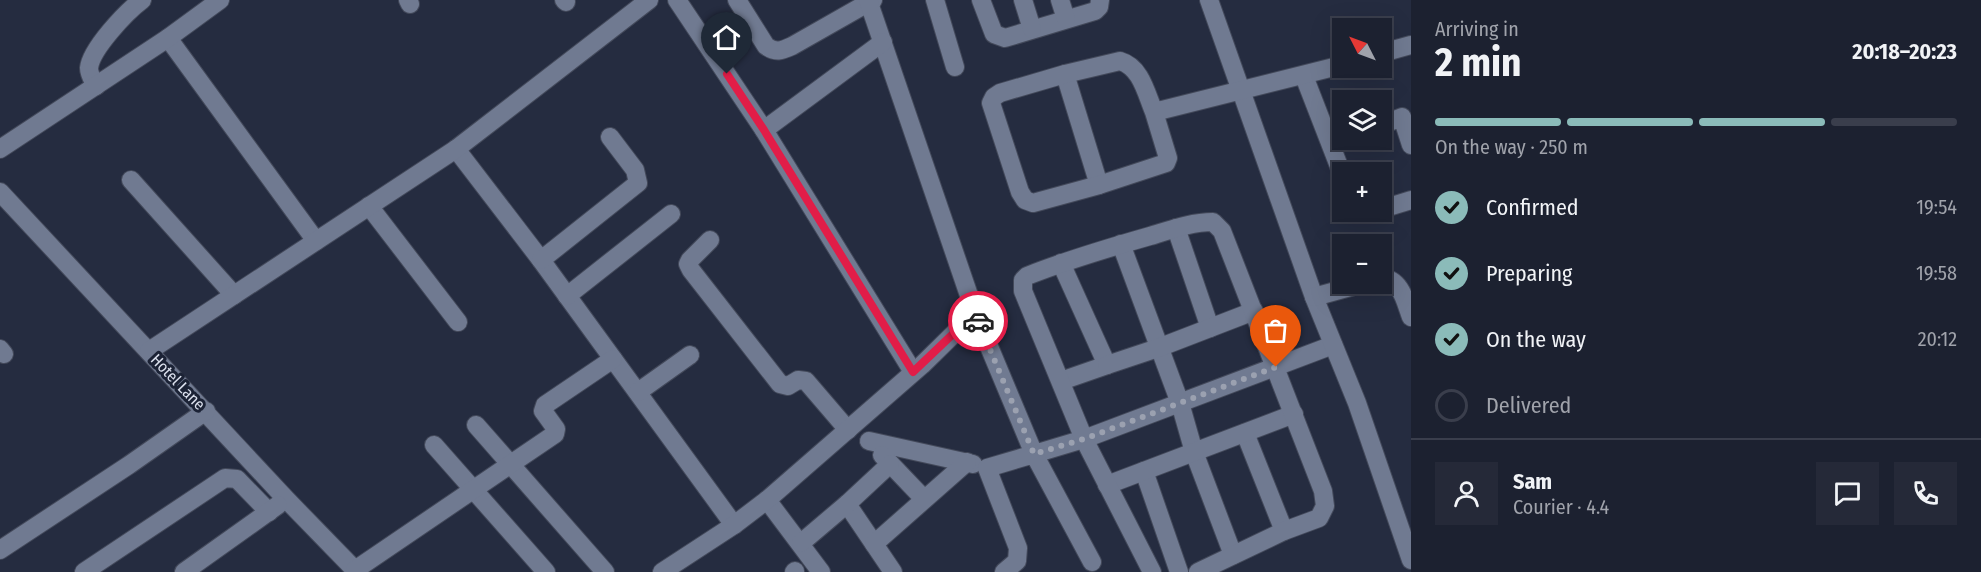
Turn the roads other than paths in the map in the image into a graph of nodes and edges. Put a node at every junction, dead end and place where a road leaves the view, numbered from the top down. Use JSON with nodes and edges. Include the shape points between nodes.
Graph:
{"nodes":[{"id":1,"x":220,"y":0,"type":"edge"},
{"id":2,"x":649,"y":0,"type":"edge"},
{"id":3,"x":677,"y":0,"type":"edge"},
{"id":4,"x":737,"y":0,"type":"edge"},
{"id":5,"x":935,"y":0,"type":"edge"},
{"id":6,"x":981,"y":0,"type":"edge"},
{"id":7,"x":1023,"y":0,"type":"edge"},
{"id":8,"x":1060,"y":0,"type":"edge"},
{"id":9,"x":1100,"y":0,"type":"edge"},
{"id":10,"x":1209,"y":0,"type":"edge"},
{"id":11,"x":870,"y":1,"type":"edge"},
{"id":12,"x":131,"y":3,"type":"edge"},
{"id":13,"x":1066,"y":19,"type":"junction"},
{"id":14,"x":1032,"y":29,"type":"junction"},
{"id":15,"x":168,"y":38,"type":"junction"},
{"id":16,"x":883,"y":42,"type":"junction"},
{"id":17,"x":1411,"y":45,"type":"edge"},
{"id":18,"x":1392,"y":50,"type":"edge"},
{"id":19,"x":955,"y":67,"type":"dead end"},
{"id":20,"x":1332,"y":67,"type":"edge"},
{"id":21,"x":1065,"y":74,"type":"junction"},
{"id":22,"x":1304,"y":76,"type":"junction"},
{"id":23,"x":96,"y":86,"type":"junction"},
{"id":24,"x":1240,"y":90,"type":"junction"},
{"id":25,"x":1154,"y":112,"type":"junction"},
{"id":26,"x":1392,"y":121,"type":"edge"},
{"id":27,"x":764,"y":130,"type":"junction"},
{"id":28,"x":1332,"y":133,"type":"edge"},
{"id":29,"x":610,"y":137,"type":"dead end"},
{"id":30,"x":1411,"y":145,"type":"edge"},
{"id":31,"x":0,"y":149,"type":"edge"},
{"id":32,"x":456,"y":149,"type":"junction"},
{"id":33,"x":131,"y":180,"type":"dead end"},
{"id":34,"x":1099,"y":185,"type":"junction"},
{"id":35,"x":0,"y":192,"type":"edge"},
{"id":36,"x":1411,"y":200,"type":"edge"},
{"id":37,"x":1392,"y":205,"type":"edge"},
{"id":38,"x":369,"y":206,"type":"junction"},
{"id":39,"x":671,"y":214,"type":"dead end"},
{"id":40,"x":1176,"y":228,"type":"junction"},
{"id":41,"x":710,"y":240,"type":"dead end"},
{"id":42,"x":316,"y":241,"type":"junction"},
{"id":43,"x":1120,"y":244,"type":"junction"},
{"id":44,"x":541,"y":260,"type":"junction"},
{"id":45,"x":1061,"y":263,"type":"junction"},
{"id":46,"x":1392,"y":280,"type":"edge"},
{"id":47,"x":1332,"y":292,"type":"edge"},
{"id":48,"x":234,"y":296,"type":"junction"},
{"id":49,"x":567,"y":296,"type":"junction"},
{"id":50,"x":1314,"y":297,"type":"junction"},
{"id":51,"x":1254,"y":311,"type":"junction"},
{"id":52,"x":975,"y":313,"type":"junction"},
{"id":53,"x":1411,"y":317,"type":"edge"},
{"id":54,"x":458,"y":322,"type":"dead end"},
{"id":55,"x":1210,"y":328,"type":"junction"},
{"id":56,"x":1333,"y":345,"type":"junction"},
{"id":57,"x":1158,"y":348,"type":"junction"},
{"id":58,"x":149,"y":351,"type":"junction"},
{"id":59,"x":690,"y":355,"type":"dead end"},
{"id":60,"x":613,"y":359,"type":"junction"},
{"id":61,"x":1107,"y":365,"type":"junction"},
{"id":62,"x":1276,"y":367,"type":"junction"},
{"id":63,"x":913,"y":372,"type":"junction"},
{"id":64,"x":1061,"y":381,"type":"junction"},
{"id":65,"x":638,"y":392,"type":"junction"},
{"id":66,"x":1180,"y":403,"type":"junction"},
{"id":67,"x":1294,"y":414,"type":"junction"},
{"id":68,"x":197,"y":418,"type":"junction"},
{"id":69,"x":476,"y":425,"type":"dead end"},
{"id":70,"x":850,"y":428,"type":"junction"},
{"id":71,"x":1245,"y":433,"type":"junction"},
{"id":72,"x":1084,"y":439,"type":"junction"},
{"id":73,"x":869,"y":441,"type":"junction"},
{"id":74,"x":434,"y":446,"type":"dead end"},
{"id":75,"x":1194,"y":452,"type":"junction"},
{"id":76,"x":1034,"y":454,"type":"junction"},
{"id":77,"x":967,"y":462,"type":"junction"},
{"id":78,"x":890,"y":464,"type":"junction"},
{"id":79,"x":510,"y":465,"type":"junction"},
{"id":80,"x":987,"y":468,"type":"junction"},
{"id":81,"x":1144,"y":471,"type":"junction"},
{"id":82,"x":1107,"y":485,"type":"junction"},
{"id":83,"x":473,"y":490,"type":"junction"},
{"id":84,"x":924,"y":499,"type":"junction"},
{"id":85,"x":767,"y":500,"type":"junction"},
{"id":86,"x":847,"y":504,"type":"junction"},
{"id":87,"x":278,"y":506,"type":"junction"},
{"id":88,"x":734,"y":525,"type":"junction"},
{"id":89,"x":1284,"y":531,"type":"junction"},
{"id":90,"x":1407,"y":538,"type":"edge"},
{"id":91,"x":801,"y":543,"type":"junction"},
{"id":92,"x":874,"y":544,"type":"junction"},
{"id":93,"x":0,"y":550,"type":"edge"},
{"id":94,"x":1233,"y":555,"type":"junction"},
{"id":95,"x":1411,"y":560,"type":"edge"},
{"id":96,"x":1092,"y":562,"type":"dead end"},
{"id":97,"x":356,"y":571,"type":"edge"},
{"id":98,"x":84,"y":572,"type":"edge"},
{"id":99,"x":184,"y":572,"type":"edge"},
{"id":100,"x":546,"y":572,"type":"edge"},
{"id":101,"x":605,"y":572,"type":"edge"},
{"id":102,"x":662,"y":572,"type":"edge"},
{"id":103,"x":821,"y":572,"type":"edge"},
{"id":104,"x":893,"y":572,"type":"edge"},
{"id":105,"x":1004,"y":572,"type":"edge"},
{"id":106,"x":1152,"y":572,"type":"edge"},
{"id":107,"x":1179,"y":572,"type":"edge"},
{"id":108,"x":1198,"y":572,"type":"edge"}],
"edges":[{"from":1,"to":15,"type":"street"},
{"from":2,"to":32,"type":"street"},
{"from":3,"to":27,"type":"street"},
{"from":4,"to":11,"type":"street","via":[[766,46],[779,51]]},
{"from":5,"to":19,"type":"street"},
{"from":6,"to":14,"type":"street","via":[[998,37]]},
{"from":7,"to":14,"type":"street"},
{"from":8,"to":13,"type":"street"},
{"from":9,"to":13,"type":"street","via":[[1095,11]]},
{"from":10,"to":24,"type":"street"},
{"from":11,"to":16,"type":"street"},
{"from":12,"to":23,"type":"street","via":[[93,57],[89,68]]},
{"from":13,"to":14,"type":"street"},
{"from":15,"to":23,"type":"street"},
{"from":15,"to":42,"type":"street"},
{"from":16,"to":27,"type":"street"},
{"from":16,"to":52,"type":"street"},
{"from":17,"to":18,"type":"street"},
{"from":20,"to":22,"type":"street"},
{"from":21,"to":25,"type":"street","via":[[1120,61],[1128,63],[1139,76]]},
{"from":21,"to":34,"type":"street"},
{"from":21,"to":34,"type":"street","via":[[1000,93],[991,103],[993,113],[1025,200],[1033,203]]},
{"from":22,"to":24,"type":"street"},
{"from":22,"to":28,"type":"street"},
{"from":23,"to":31,"type":"street"},
{"from":24,"to":25,"type":"street"},
{"from":24,"to":50,"type":"street"},
{"from":25,"to":34,"type":"street","via":[[1168,158],[1166,164]]},
{"from":26,"to":30,"type":"street","via":[[1402,117]]},
{"from":27,"to":63,"type":"street"},
{"from":29,"to":44,"type":"street","via":[[635,170],[638,183]]},
{"from":32,"to":38,"type":"street"},
{"from":32,"to":44,"type":"street"},
{"from":33,"to":48,"type":"street"},
{"from":35,"to":58,"type":"street","name":"Hotel Lane"},
{"from":36,"to":37,"type":"street"},
{"from":38,"to":42,"type":"street"},
{"from":38,"to":54,"type":"street"},
{"from":39,"to":49,"type":"street"},
{"from":40,"to":43,"type":"street"},
{"from":40,"to":51,"type":"street","via":[[1203,222],[1218,225]]},
{"from":40,"to":55,"type":"street"},
{"from":41,"to":70,"type":"street","via":[[690,260],[691,270],[780,384],[806,381]]},
{"from":42,"to":48,"type":"street"},
{"from":43,"to":45,"type":"street"},
{"from":43,"to":57,"type":"street"},
{"from":44,"to":49,"type":"street"},
{"from":45,"to":61,"type":"street"},
{"from":45,"to":64,"type":"street","via":[[1027,276],[1022,286]]},
{"from":46,"to":53,"type":"street"},
{"from":47,"to":50,"type":"street"},
{"from":48,"to":58,"type":"street"},
{"from":49,"to":60,"type":"street"},
{"from":50,"to":56,"type":"street"},
{"from":51,"to":55,"type":"street"},
{"from":51,"to":62,"type":"street"},
{"from":52,"to":63,"type":"street"},
{"from":52,"to":76,"type":"street"},
{"from":55,"to":57,"type":"street"},
{"from":56,"to":62,"type":"street"},
{"from":56,"to":90,"type":"street"},
{"from":57,"to":61,"type":"street"},
{"from":57,"to":66,"type":"street"},
{"from":58,"to":68,"type":"street","name":"Hotel Lane"},
{"from":59,"to":65,"type":"street"},
{"from":60,"to":65,"type":"street"},
{"from":60,"to":79,"type":"street","via":[[545,405],[543,411],[556,429],[555,434]]},
{"from":61,"to":64,"type":"street"},
{"from":62,"to":66,"type":"street"},
{"from":62,"to":67,"type":"street"},
{"from":63,"to":70,"type":"street"},
{"from":64,"to":72,"type":"street"},
{"from":65,"to":88,"type":"street"},
{"from":66,"to":72,"type":"street"},
{"from":66,"to":75,"type":"street"},
{"from":67,"to":71,"type":"street"},
{"from":67,"to":89,"type":"street","via":[[1325,506],[1319,518]]},
{"from":68,"to":87,"type":"street","name":"Hotel Lane"},
{"from":68,"to":93,"type":"street"},
{"from":69,"to":79,"type":"street"},
{"from":70,"to":73,"type":"street"},
{"from":70,"to":85,"type":"street"},
{"from":71,"to":75,"type":"street"},
{"from":71,"to":89,"type":"street"},
{"from":72,"to":76,"type":"street"},
{"from":72,"to":82,"type":"street"},
{"from":73,"to":77,"type":"street"},
{"from":73,"to":78,"type":"street"},
{"from":74,"to":83,"type":"street"},
{"from":75,"to":81,"type":"street"},
{"from":75,"to":94,"type":"street"},
{"from":76,"to":80,"type":"street"},
{"from":76,"to":96,"type":"street"},
{"from":77,"to":80,"type":"street"},
{"from":77,"to":84,"type":"street"},
{"from":78,"to":84,"type":"street"},
{"from":78,"to":86,"type":"street"},
{"from":79,"to":83,"type":"street"},
{"from":79,"to":101,"type":"street"},
{"from":80,"to":105,"type":"street","via":[[1018,548],[1017,561]]},
{"from":81,"to":82,"type":"street"},
{"from":81,"to":107,"type":"street"},
{"from":82,"to":106,"type":"street"},
{"from":83,"to":97,"type":"street"},
{"from":83,"to":100,"type":"street"},
{"from":84,"to":92,"type":"street"},
{"from":85,"to":88,"type":"street"},
{"from":85,"to":91,"type":"street"},
{"from":86,"to":91,"type":"street"},
{"from":86,"to":92,"type":"street"},
{"from":87,"to":97,"type":"street","name":"Hotel Lane"},
{"from":87,"to":98,"type":"street","via":[[237,479],[225,478]]},
{"from":87,"to":99,"type":"street"},
{"from":88,"to":102,"type":"street"},
{"from":89,"to":94,"type":"street"},
{"from":90,"to":95,"type":"street"},
{"from":91,"to":103,"type":"street"},
{"from":92,"to":104,"type":"street"},
{"from":94,"to":108,"type":"street"}]}
